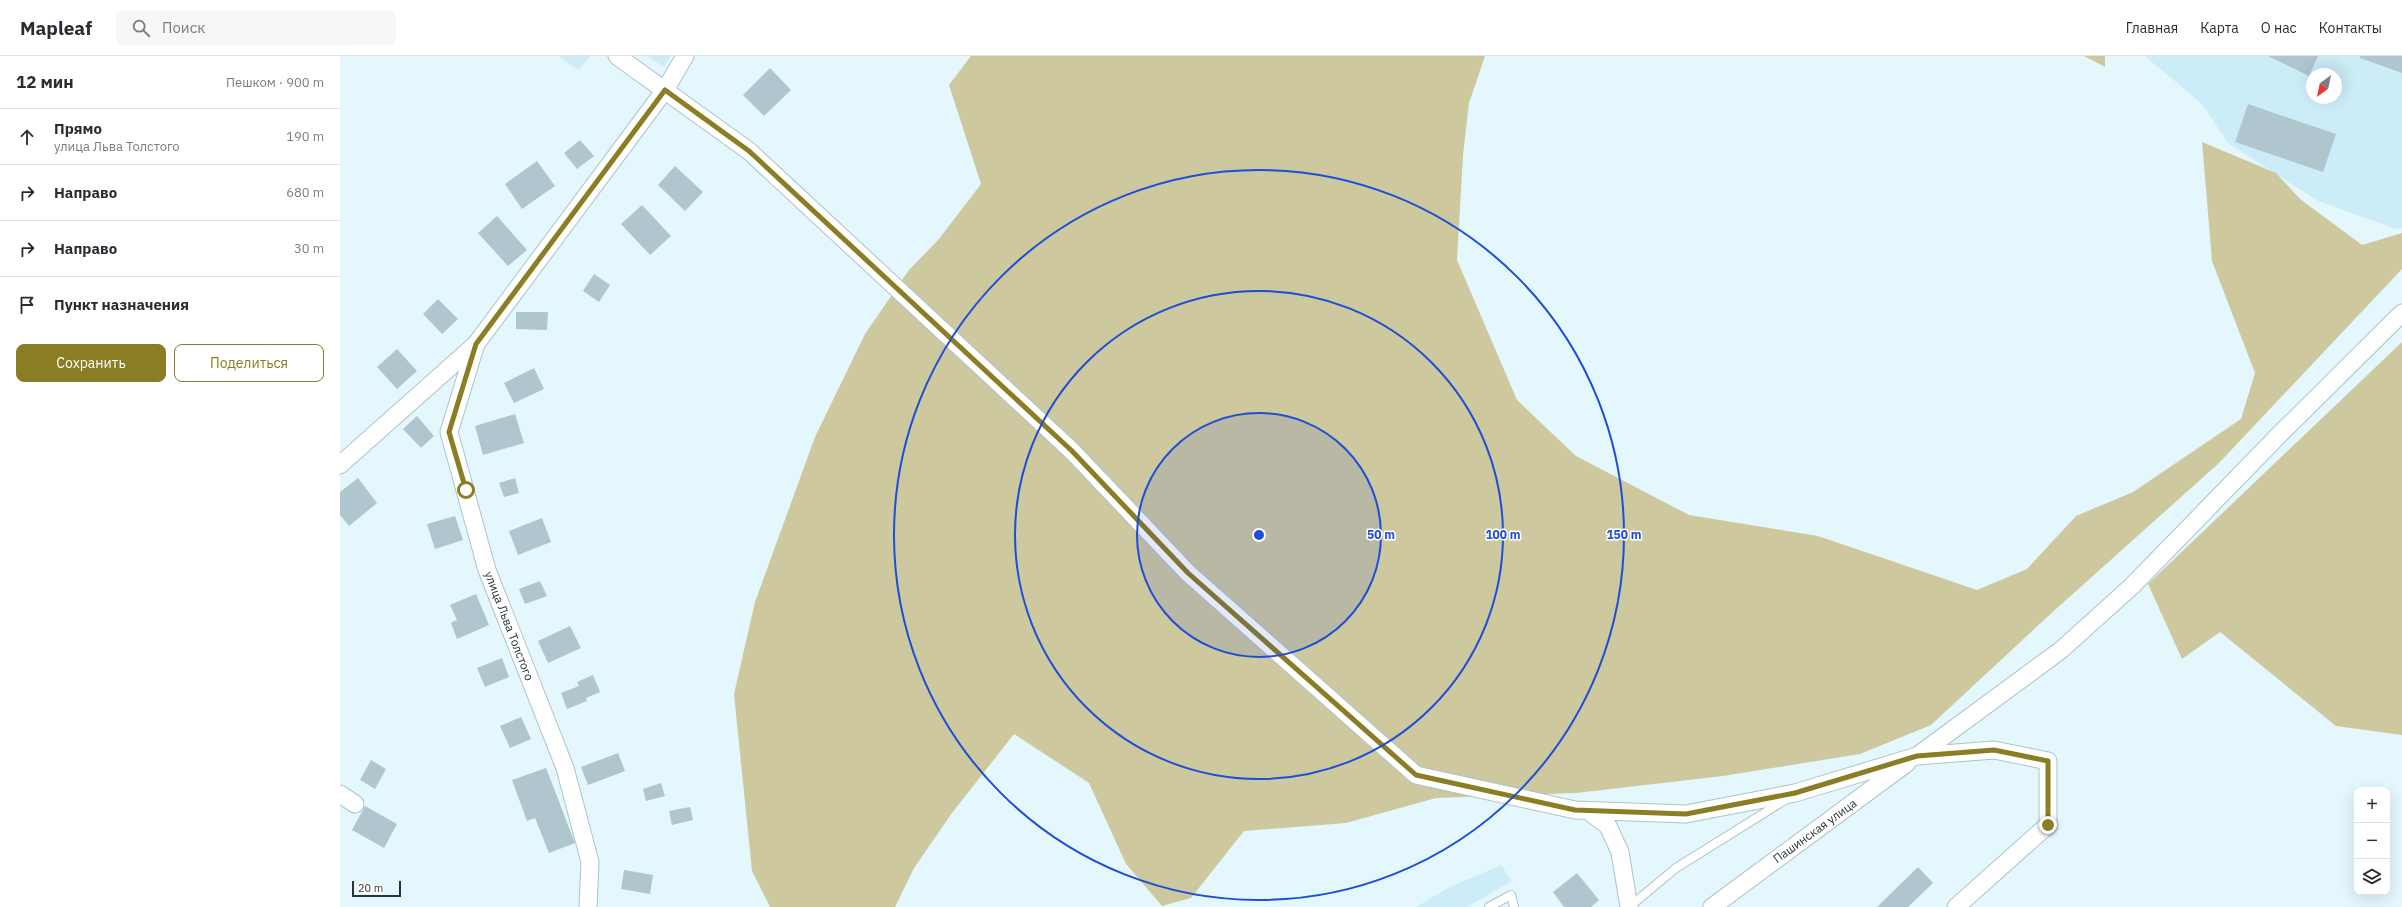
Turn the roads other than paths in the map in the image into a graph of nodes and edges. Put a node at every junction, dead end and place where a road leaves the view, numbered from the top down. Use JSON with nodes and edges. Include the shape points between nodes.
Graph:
{"nodes":[{"id":1,"x":616,"y":56,"type":"edge"},
{"id":2,"x":685,"y":56,"type":"edge"},
{"id":3,"x":665,"y":90,"type":"junction"},
{"id":4,"x":2402,"y":313,"type":"edge"},
{"id":5,"x":476,"y":344,"type":"junction"},
{"id":6,"x":340,"y":465,"type":"edge"},
{"id":7,"x":1917,"y":756,"type":"junction"},
{"id":8,"x":1795,"y":793,"type":"junction"},
{"id":9,"x":340,"y":794,"type":"edge"},
{"id":10,"x":355,"y":804,"type":"dead end"},
{"id":11,"x":1588,"y":811,"type":"junction"},
{"id":12,"x":588,"y":907,"type":"edge"},
{"id":13,"x":1489,"y":907,"type":"edge"},
{"id":14,"x":1514,"y":907,"type":"edge"},
{"id":15,"x":1629,"y":907,"type":"edge"},
{"id":16,"x":1712,"y":907,"type":"edge"},
{"id":17,"x":1956,"y":907,"type":"edge"}],
"edges":[{"from":1,"to":3,"type":"street"},
{"from":2,"to":3,"type":"street","name":"улица Льва Толстого"},
{"from":3,"to":5,"type":"street","name":"улица Льва Толстого"},
{"from":3,"to":11,"type":"street","via":[[749,151],[1072,451],[1188,573],[1416,775]]},
{"from":4,"to":7,"type":"street","name":"Пашинская улица","via":[[2126,591],[2061,650]]},
{"from":5,"to":6,"type":"street","name":"улица Льва Толстого"},
{"from":5,"to":12,"type":"street","name":"улица Льва Толстого","via":[[449,432],[487,570],[565,768],[590,862]]},
{"from":7,"to":8,"type":"street"},
{"from":7,"to":16,"type":"street","name":"Пашинская улица"},
{"from":7,"to":17,"type":"street","via":[[1994,750],[2048,761],[2048,825]]},
{"from":8,"to":11,"type":"street","via":[[1686,814]]},
{"from":8,"to":15,"type":"lane","via":[[1676,868]]},
{"from":9,"to":10,"type":"street"},
{"from":11,"to":15,"type":"street","via":[[1608,826],[1620,852]]},
{"from":13,"to":14,"type":"lane","via":[[1511,895]]}]}
